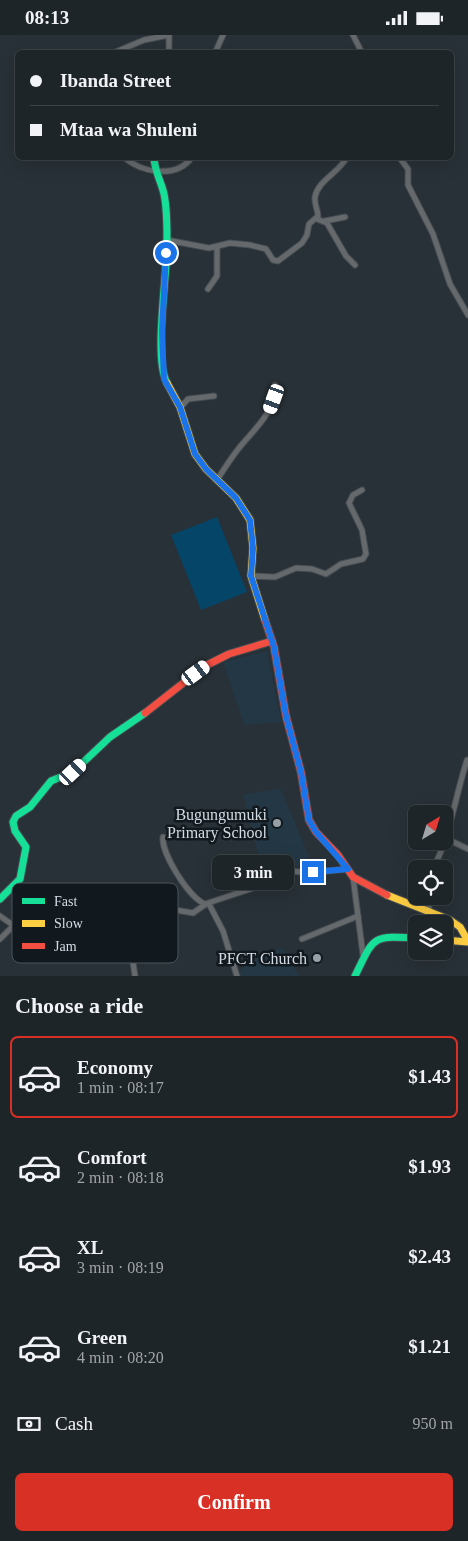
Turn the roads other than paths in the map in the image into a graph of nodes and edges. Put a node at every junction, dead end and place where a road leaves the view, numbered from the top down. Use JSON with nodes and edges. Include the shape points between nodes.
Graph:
{"nodes":[{"id":1,"x":169,"y":35,"type":"edge"},
{"id":2,"x":223,"y":35,"type":"edge"},
{"id":3,"x":353,"y":35,"type":"edge"},
{"id":4,"x":120,"y":50,"type":"edge"},
{"id":5,"x":169,"y":50,"type":"edge"},
{"id":6,"x":216,"y":50,"type":"edge"},
{"id":7,"x":360,"y":50,"type":"edge"},
{"id":8,"x":129,"y":160,"type":"edge"},
{"id":9,"x":154,"y":160,"type":"edge"},
{"id":10,"x":189,"y":160,"type":"edge"},
{"id":11,"x":345,"y":160,"type":"edge"},
{"id":12,"x":401,"y":160,"type":"edge"},
{"id":13,"x":156,"y":172,"type":"junction"},
{"id":14,"x":345,"y":217,"type":"dead end"},
{"id":15,"x":317,"y":219,"type":"junction"},
{"id":16,"x":325,"y":221,"type":"junction"},
{"id":17,"x":167,"y":240,"type":"junction"},
{"id":18,"x":205,"y":247,"type":"junction"},
{"id":19,"x":217,"y":247,"type":"junction"},
{"id":20,"x":217,"y":255,"type":"junction"},
{"id":21,"x":355,"y":265,"type":"dead end"},
{"id":22,"x":208,"y":289,"type":"dead end"},
{"id":23,"x":468,"y":315,"type":"edge"},
{"id":24,"x":275,"y":385,"type":"dead end"},
{"id":25,"x":214,"y":396,"type":"dead end"},
{"id":26,"x":180,"y":408,"type":"junction"},
{"id":27,"x":217,"y":480,"type":"junction"},
{"id":28,"x":362,"y":490,"type":"dead end"},
{"id":29,"x":251,"y":576,"type":"junction"},
{"id":30,"x":272,"y":641,"type":"junction"},
{"id":31,"x":467,"y":760,"type":"dead end"},
{"id":32,"x":453,"y":808,"type":"edge"},
{"id":33,"x":163,"y":837,"type":"dead end"},
{"id":34,"x":453,"y":842,"type":"edge"},
{"id":35,"x":468,"y":849,"type":"edge"},
{"id":36,"x":348,"y":869,"type":"junction"},
{"id":37,"x":353,"y":877,"type":"junction"},
{"id":38,"x":16,"y":883,"type":"edge"},
{"id":39,"x":12,"y":887,"type":"edge"},
{"id":40,"x":0,"y":899,"type":"edge"},
{"id":41,"x":208,"y":904,"type":"junction"},
{"id":42,"x":428,"y":905,"type":"edge"},
{"id":43,"x":178,"y":910,"type":"edge"},
{"id":44,"x":430,"y":912,"type":"junction"},
{"id":45,"x":358,"y":915,"type":"junction"},
{"id":46,"x":0,"y":916,"type":"edge"},
{"id":47,"x":12,"y":927,"type":"joint"},
{"id":48,"x":408,"y":938,"type":"edge"},
{"id":49,"x":0,"y":939,"type":"edge"},
{"id":50,"x":302,"y":939,"type":"dead end"},
{"id":51,"x":453,"y":941,"type":"edge"},
{"id":52,"x":468,"y":942,"type":"edge"},
{"id":53,"x":363,"y":955,"type":"junction"},
{"id":54,"x":133,"y":963,"type":"edge"},
{"id":55,"x":135,"y":976,"type":"edge"},
{"id":56,"x":237,"y":976,"type":"edge"},
{"id":57,"x":354,"y":976,"type":"edge"}],
"edges":[{"from":1,"to":4,"type":"street","via":[[144,40]]},
{"from":1,"to":5,"type":"street"},
{"from":2,"to":6,"type":"street"},
{"from":3,"to":7,"type":"street"},
{"from":8,"to":13,"type":"street"},
{"from":9,"to":13,"type":"street"},
{"from":10,"to":13,"type":"street","via":[[183,165]]},
{"from":11,"to":15,"type":"street","via":[[317,190]]},
{"from":12,"to":23,"type":"street","via":[[408,169],[408,185],[433,234],[450,284]]},
{"from":13,"to":17,"type":"street","via":[[164,194]]},
{"from":14,"to":16,"type":"street"},
{"from":15,"to":16,"type":"street"},
{"from":15,"to":19,"type":"street","via":[[309,224],[302,243],[277,262],[266,249],[250,245],[230,243]]},
{"from":16,"to":21,"type":"street","via":[[346,257]]},
{"from":17,"to":18,"type":"street"},
{"from":17,"to":26,"type":"street","via":[[163,375]]},
{"from":18,"to":19,"type":"street"},
{"from":18,"to":20,"type":"street"},
{"from":19,"to":20,"type":"street"},
{"from":20,"to":22,"type":"street","via":[[217,276]]},
{"from":24,"to":27,"type":"street","via":[[274,399],[266,417]]},
{"from":25,"to":26,"type":"street","via":[[188,399]]},
{"from":26,"to":27,"type":"street","via":[[195,454]]},
{"from":27,"to":29,"type":"street","via":[[245,509],[250,520]]},
{"from":28,"to":29,"type":"street","via":[[353,495],[349,503],[362,530],[366,554],[363,559],[341,564],[326,574],[296,568],[275,577]]},
{"from":29,"to":30,"type":"street"},
{"from":30,"to":36,"type":"street","via":[[309,820]]},
{"from":30,"to":38,"type":"street","via":[[229,654],[205,666],[164,701],[110,737],[73,772],[51,781],[13,822],[26,851],[20,879]]},
{"from":31,"to":32,"type":"street"},
{"from":33,"to":41,"type":"street","via":[[162,847],[183,884],[201,902]]},
{"from":34,"to":35,"type":"street"},
{"from":36,"to":37,"type":"street"},
{"from":36,"to":41,"type":"street","via":[[307,873],[292,871],[276,885],[256,887]]},
{"from":37,"to":44,"type":"street","via":[[376,891]]},
{"from":37,"to":45,"type":"street"},
{"from":39,"to":40,"type":"street"},
{"from":41,"to":43,"type":"street","via":[[193,913]]},
{"from":41,"to":56,"type":"street","via":[[223,931]]},
{"from":42,"to":44,"type":"street"},
{"from":44,"to":52,"type":"street","via":[[458,925]]},
{"from":45,"to":50,"type":"street"},
{"from":45,"to":53,"type":"street"},
{"from":46,"to":47,"type":"street"},
{"from":47,"to":49,"type":"street"},
{"from":48,"to":53,"type":"street","via":[[379,939],[372,942]]},
{"from":51,"to":52,"type":"street"},
{"from":53,"to":57,"type":"street"},
{"from":54,"to":55,"type":"street"}]}
